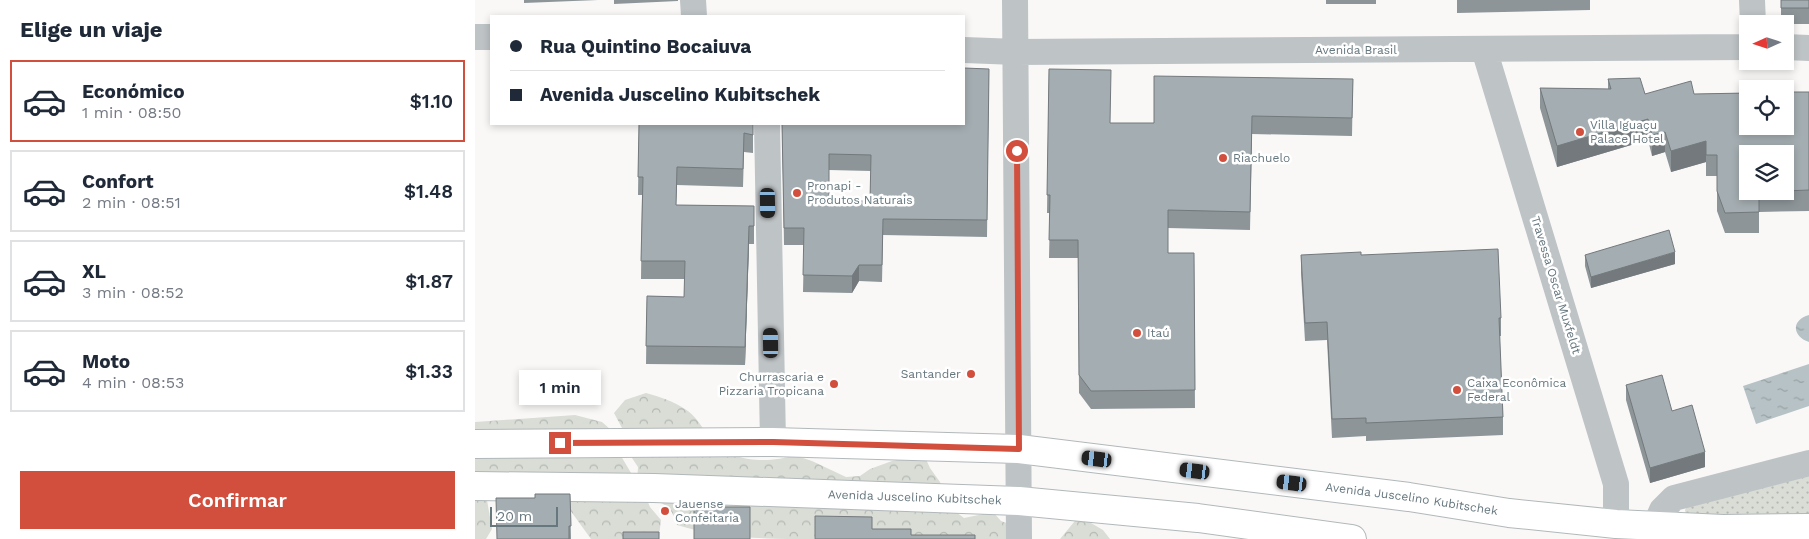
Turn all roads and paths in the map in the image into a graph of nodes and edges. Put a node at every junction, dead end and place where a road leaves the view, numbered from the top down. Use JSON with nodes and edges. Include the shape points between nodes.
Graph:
{"nodes":[{"id":1,"x":693,"y":0,"type":"edge"},
{"id":2,"x":1015,"y":0,"type":"edge"},
{"id":3,"x":1753,"y":0,"type":"edge"},
{"id":4,"x":694,"y":15,"type":"edge"},
{"id":5,"x":1753,"y":15,"type":"edge"},
{"id":6,"x":475,"y":37,"type":"edge"},
{"id":7,"x":490,"y":37,"type":"edge"},
{"id":8,"x":1739,"y":47,"type":"edge"},
{"id":9,"x":1794,"y":48,"type":"edge"},
{"id":10,"x":1809,"y":48,"type":"edge"},
{"id":11,"x":1484,"y":49,"type":"junction"},
{"id":12,"x":965,"y":50,"type":"edge"},
{"id":13,"x":1017,"y":52,"type":"junction"},
{"id":14,"x":767,"y":125,"type":"edge"},
{"id":15,"x":773,"y":442,"type":"junction"},
{"id":16,"x":475,"y":444,"type":"edge"},
{"id":17,"x":1019,"y":449,"type":"junction"},
{"id":18,"x":1809,"y":462,"type":"edge"},
{"id":19,"x":475,"y":486,"type":"edge"},
{"id":20,"x":1019,"y":501,"type":"junction"},
{"id":21,"x":1655,"y":526,"type":"junction"},
{"id":22,"x":1809,"y":528,"type":"edge"},
{"id":23,"x":1614,"y":531,"type":"edge"},
{"id":24,"x":1022,"y":538,"type":"edge"},
{"id":25,"x":1353,"y":539,"type":"edge"}],
"edges":[{"from":1,"to":4,"type":"street"},
{"from":2,"to":13,"type":"street"},
{"from":3,"to":5,"type":"street"},
{"from":6,"to":7,"type":"street"},
{"from":8,"to":11,"type":"street","name":"Avenida Brasil"},
{"from":9,"to":10,"type":"street"},
{"from":11,"to":13,"type":"street","name":"Avenida Brasil"},
{"from":11,"to":23,"type":"street","name":"Travessa Oscar Muxfeldt","via":[[1616,484]]},
{"from":12,"to":13,"type":"street","name":"Avenida Brasil"},
{"from":13,"to":17,"type":"street"},
{"from":14,"to":15,"type":"street"},
{"from":15,"to":16,"type":"main road","name":"Avenida Juscelino Kubitschek"},
{"from":15,"to":17,"type":"main road","name":"Avenida Juscelino Kubitschek"},
{"from":17,"to":20,"type":"street"},
{"from":17,"to":23,"type":"main road","name":"Avenida Juscelino Kubitschek","via":[[1409,497]]},
{"from":18,"to":21,"type":"street","via":[[1674,498],[1662,510]]},
{"from":19,"to":20,"type":"main road","name":"Avenida Juscelino Kubitschek","via":[[654,488]]},
{"from":20,"to":24,"type":"street"},
{"from":20,"to":25,"type":"main road","name":"Avenida Juscelino Kubitschek","via":[[1198,518]]},
{"from":21,"to":22,"type":"main road","name":"Avenida Juscelino Kubitschek"},
{"from":21,"to":23,"type":"main road","name":"Avenida Juscelino Kubitschek"}]}
